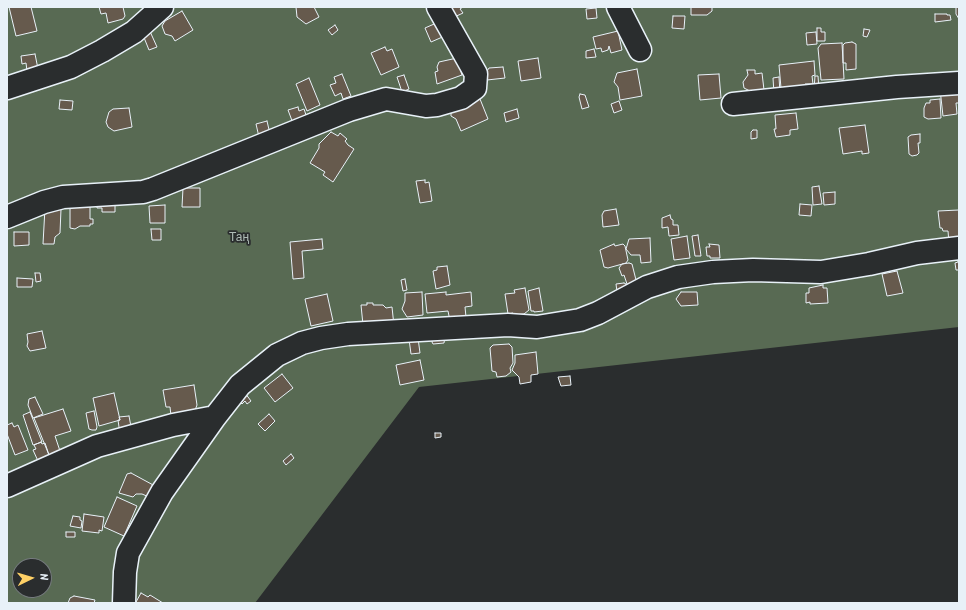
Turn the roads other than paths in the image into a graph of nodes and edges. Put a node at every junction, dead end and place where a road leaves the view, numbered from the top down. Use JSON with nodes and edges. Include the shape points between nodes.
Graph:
{"nodes":[{"id":1,"x":162,"y":7,"type":"edge"},
{"id":2,"x":438,"y":7,"type":"edge"},
{"id":3,"x":618,"y":7,"type":"edge"},
{"id":4,"x":640,"y":50,"type":"dead end"},
{"id":5,"x":959,"y":83,"type":"edge"},
{"id":6,"x":7,"y":88,"type":"edge"},
{"id":7,"x":733,"y":104,"type":"dead end"},
{"id":8,"x":7,"y":217,"type":"edge"},
{"id":9,"x":959,"y":248,"type":"edge"},
{"id":10,"x":215,"y":417,"type":"junction"},
{"id":11,"x":7,"y":486,"type":"edge"},
{"id":12,"x":124,"y":603,"type":"edge"}],
"edges":[{"from":1,"to":6,"type":"street","via":[[134,32],[102,51],[71,66]]},
{"from":2,"to":8,"type":"street","via":[[476,74],[476,88],[461,98],[426,106],[386,99],[349,110],[153,189],[143,192],[63,197]]},
{"from":3,"to":4,"type":"street"},
{"from":5,"to":7,"type":"street"},
{"from":9,"to":10,"type":"street","via":[[917,253],[821,272],[753,270],[678,277],[647,287],[580,320],[537,327],[508,325],[348,334],[321,338],[302,343],[264,363],[240,385]]},
{"from":10,"to":11,"type":"street","via":[[173,425],[97,446]]},
{"from":10,"to":12,"type":"street","via":[[162,492],[128,552]]}]}
